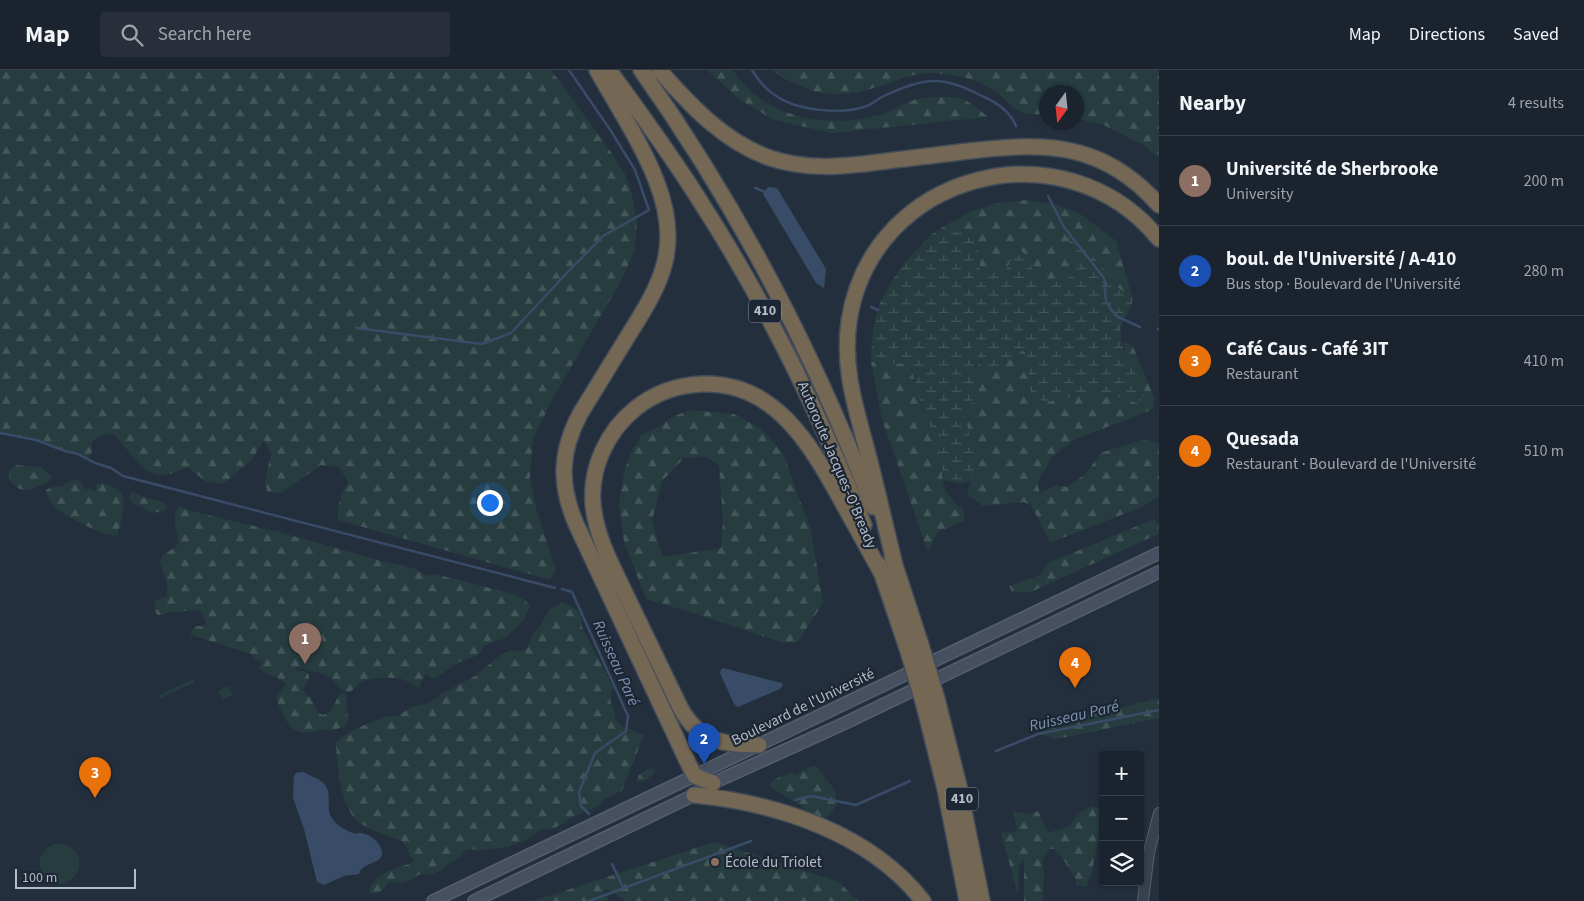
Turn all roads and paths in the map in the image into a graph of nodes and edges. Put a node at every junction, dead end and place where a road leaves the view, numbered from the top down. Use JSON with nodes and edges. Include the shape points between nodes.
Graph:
{"nodes":[{"id":1,"x":597,"y":70,"type":"edge"},
{"id":2,"x":609,"y":70,"type":"edge"},
{"id":3,"x":641,"y":70,"type":"edge"},
{"id":4,"x":659,"y":70,"type":"edge"},
{"id":5,"x":1159,"y":204,"type":"edge"},
{"id":6,"x":1159,"y":239,"type":"edge"},
{"id":7,"x":1159,"y":553,"type":"edge"},
{"id":8,"x":895,"y":565,"type":"junction"},
{"id":9,"x":1159,"y":572,"type":"edge"},
{"id":10,"x":882,"y":574,"type":"junction"},
{"id":11,"x":915,"y":648,"type":"junction"},
{"id":12,"x":930,"y":702,"type":"junction"},
{"id":13,"x":759,"y":745,"type":"junction"},
{"id":14,"x":695,"y":776,"type":"junction"},
{"id":15,"x":713,"y":783,"type":"junction"},
{"id":16,"x":694,"y":795,"type":"junction"},
{"id":17,"x":1159,"y":813,"type":"edge"},
{"id":18,"x":433,"y":901,"type":"edge"},
{"id":19,"x":474,"y":901,"type":"edge"},
{"id":20,"x":923,"y":901,"type":"edge"},
{"id":21,"x":967,"y":901,"type":"edge"},
{"id":22,"x":982,"y":901,"type":"edge"},
{"id":23,"x":1143,"y":901,"type":"edge"}],
"edges":[{"from":1,"to":14,"type":"highway","via":[[656,181],[666,215],[668,249],[655,291],[574,426],[564,460],[564,486],[576,524]]},
{"from":2,"to":10,"type":"highway","name":"Autoroute Jacques-O'Bready","number":"410","via":[[701,202],[770,320],[828,438]]},
{"from":3,"to":8,"type":"highway","name":"Autoroute Jacques-O'Bready","number":"410","via":[[716,185],[790,319],[848,445]]},
{"from":4,"to":5,"type":"highway","via":[[723,133],[749,150],[780,161],[807,166],[840,166],[1001,147],[1046,146],[1075,151],[1106,163],[1131,179]]},
{"from":6,"to":8,"type":"highway","via":[[1134,213],[1098,190],[1054,176],[1019,174],[980,179],[938,195],[909,216],[883,243],[863,275],[853,302],[847,359],[854,408]]},
{"from":7,"to":13,"type":"main road","name":"Boulevard de l'Université"},
{"from":8,"to":11,"type":"highway","name":"Autoroute Jacques-O'Bready"},
{"from":9,"to":15,"type":"main road","name":"Boulevard de l'Université"},
{"from":10,"to":11,"type":"highway","name":"Autoroute Jacques-O'Bready","number":"410"},
{"from":10,"to":13,"type":"highway","via":[[808,443],[784,416],[758,398],[720,385],[681,387],[645,401],[617,427],[601,454],[593,486],[595,516],[606,552],[688,720],[698,732],[714,740]]},
{"from":11,"to":12,"type":"highway","name":"Autoroute Jacques-O'Bready","number":"410","bridge":true},
{"from":12,"to":21,"type":"highway","name":"Autoroute Jacques-O'Bready","number":"410"},
{"from":12,"to":22,"type":"highway","name":"Autoroute Jacques-O'Bready","number":"410","via":[[962,797]]},
{"from":13,"to":14,"type":"main road","name":"Boulevard de l'Université"},
{"from":14,"to":15,"type":"highway"},
{"from":14,"to":18,"type":"main road","name":"Boulevard de l'Université"},
{"from":15,"to":16,"type":"main road","name":"Boulevard de l'Université"},
{"from":16,"to":19,"type":"main road","name":"Boulevard de l'Université"},
{"from":16,"to":20,"type":"highway","via":[[766,808],[835,833],[883,861]]},
{"from":17,"to":23,"type":"street","via":[[1149,852]]}]}
